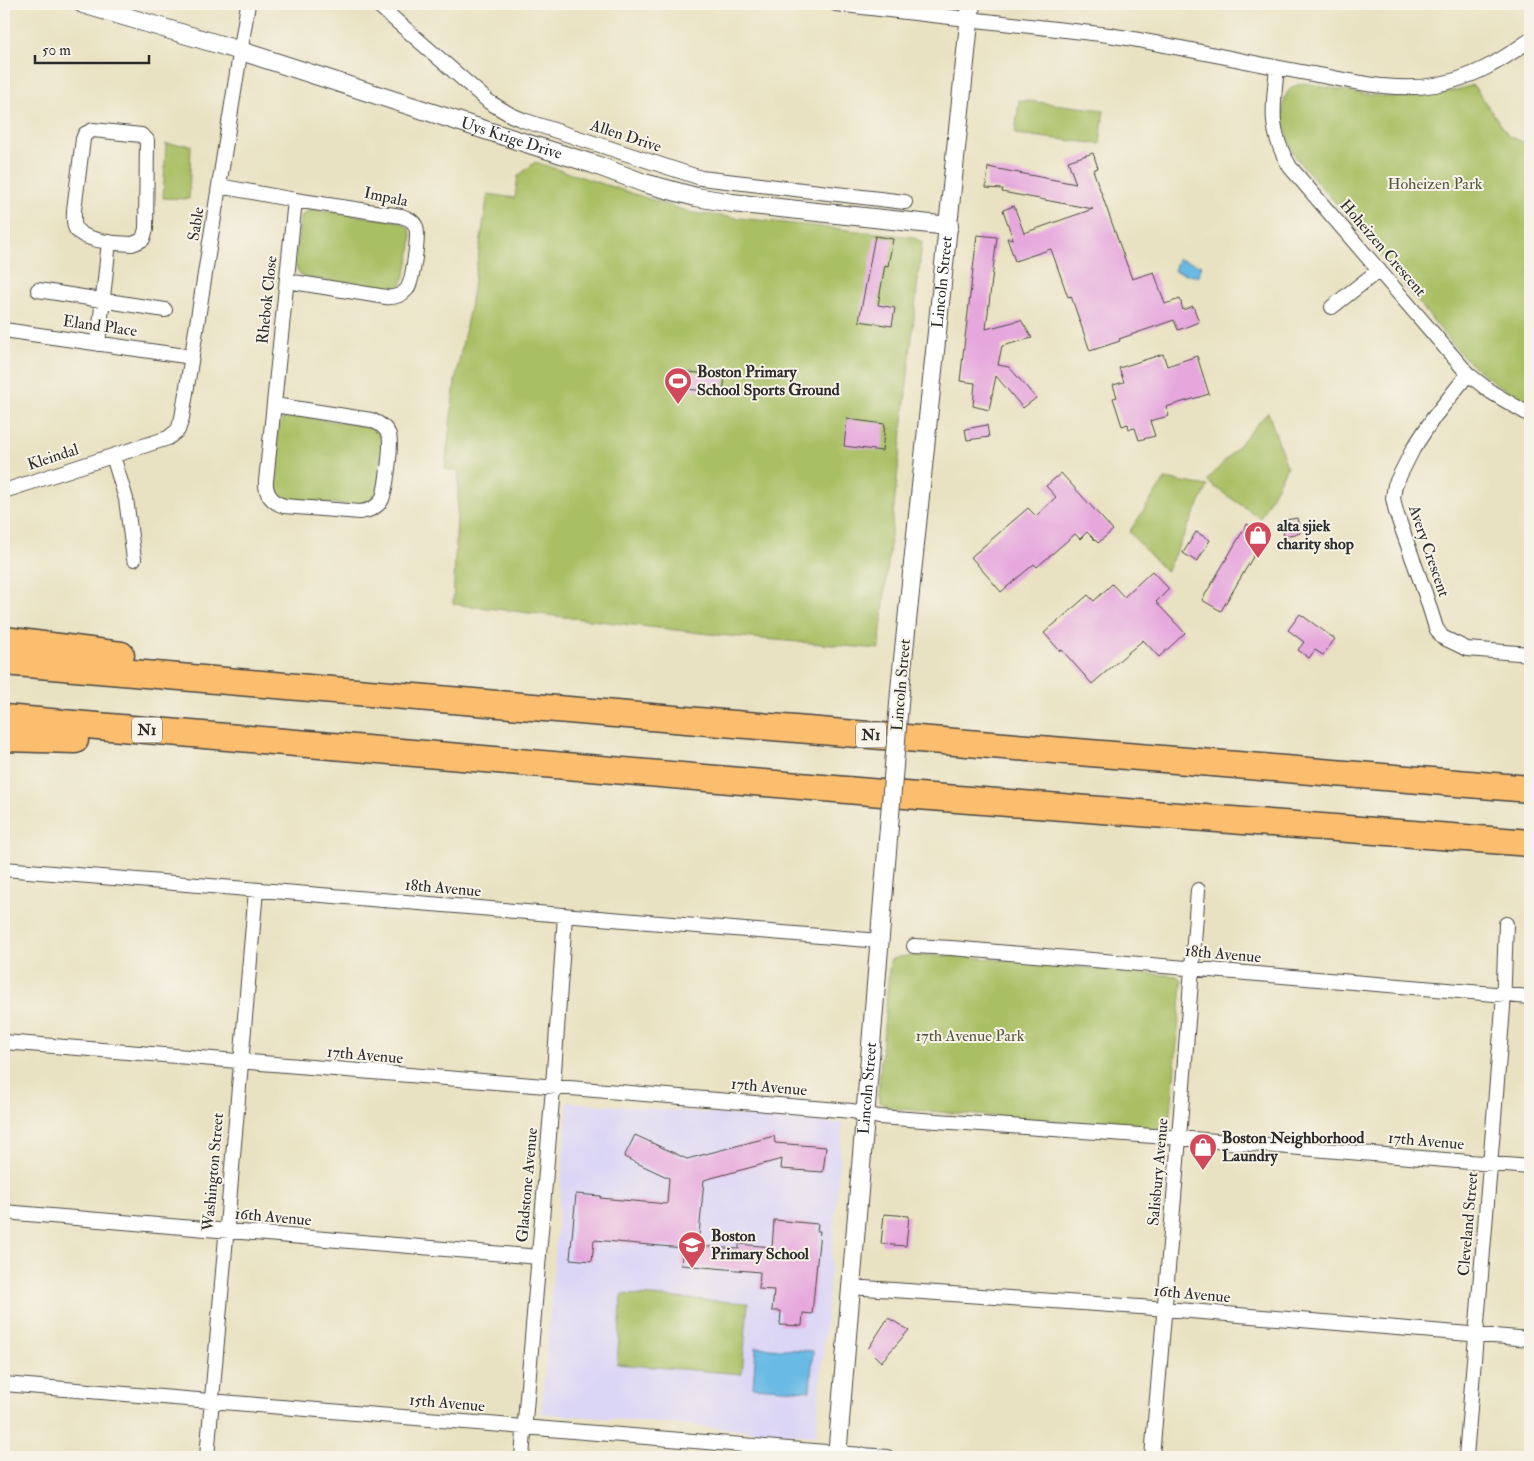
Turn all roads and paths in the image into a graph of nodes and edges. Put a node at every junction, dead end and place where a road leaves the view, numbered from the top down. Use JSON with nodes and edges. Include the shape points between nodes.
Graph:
{"nodes":[{"id":1,"x":83,"y":4,"type":"edge"},
{"id":2,"x":248,"y":4,"type":"edge"},
{"id":3,"x":377,"y":4,"type":"edge"},
{"id":4,"x":836,"y":4,"type":"edge"},
{"id":5,"x":970,"y":12,"type":"edge"},
{"id":6,"x":1530,"y":40,"type":"edge"},
{"id":7,"x":241,"y":51,"type":"junction"},
{"id":8,"x":1277,"y":68,"type":"junction"},
{"id":9,"x":220,"y":186,"type":"junction"},
{"id":10,"x":295,"y":200,"type":"junction"},
{"id":11,"x":905,"y":202,"type":"dead end"},
{"id":12,"x":949,"y":226,"type":"junction"},
{"id":13,"x":109,"y":242,"type":"junction"},
{"id":14,"x":1379,"y":270,"type":"junction"},
{"id":15,"x":287,"y":281,"type":"junction"},
{"id":16,"x":38,"y":290,"type":"dead end"},
{"id":17,"x":103,"y":301,"type":"junction"},
{"id":18,"x":1332,"y":307,"type":"dead end"},
{"id":19,"x":165,"y":310,"type":"dead end"},
{"id":20,"x":4,"y":330,"type":"edge"},
{"id":21,"x":98,"y":344,"type":"junction"},
{"id":22,"x":192,"y":357,"type":"junction"},
{"id":23,"x":1468,"y":374,"type":"junction"},
{"id":24,"x":185,"y":402,"type":"joint"},
{"id":25,"x":274,"y":405,"type":"junction"},
{"id":26,"x":1530,"y":414,"type":"edge"},
{"id":27,"x":112,"y":456,"type":"junction"},
{"id":28,"x":4,"y":491,"type":"edge"},
{"id":29,"x":134,"y":559,"type":"dead end"},
{"id":30,"x":4,"y":640,"type":"edge"},
{"id":31,"x":1530,"y":654,"type":"edge"},
{"id":32,"x":4,"y":662,"type":"edge"},
{"id":33,"x":213,"y":680,"type":"junction"},
{"id":34,"x":4,"y":718,"type":"edge"},
{"id":35,"x":4,"y":738,"type":"edge"},
{"id":36,"x":290,"y":742,"type":"junction"},
{"id":37,"x":1530,"y":789,"type":"edge"},
{"id":38,"x":1530,"y":844,"type":"edge"},
{"id":39,"x":4,"y":869,"type":"edge"},
{"id":40,"x":256,"y":890,"type":"junction"},
{"id":41,"x":1198,"y":890,"type":"dead end"},
{"id":42,"x":565,"y":916,"type":"junction"},
{"id":43,"x":1506,"y":924,"type":"dead end"},
{"id":44,"x":880,"y":941,"type":"junction"},
{"id":45,"x":914,"y":946,"type":"dead end"},
{"id":46,"x":1192,"y":968,"type":"junction"},
{"id":47,"x":1504,"y":994,"type":"junction"},
{"id":48,"x":1530,"y":997,"type":"edge"},
{"id":49,"x":4,"y":1042,"type":"edge"},
{"id":50,"x":240,"y":1062,"type":"junction"},
{"id":51,"x":552,"y":1087,"type":"junction"},
{"id":52,"x":865,"y":1115,"type":"junction"},
{"id":53,"x":1179,"y":1138,"type":"junction"},
{"id":54,"x":1491,"y":1164,"type":"junction"},
{"id":55,"x":1530,"y":1167,"type":"edge"},
{"id":56,"x":4,"y":1212,"type":"edge"},
{"id":57,"x":226,"y":1231,"type":"junction"},
{"id":58,"x":539,"y":1257,"type":"junction"},
{"id":59,"x":850,"y":1287,"type":"junction"},
{"id":60,"x":1163,"y":1309,"type":"junction"},
{"id":61,"x":1476,"y":1335,"type":"junction"},
{"id":62,"x":1530,"y":1339,"type":"edge"},
{"id":63,"x":4,"y":1384,"type":"edge"},
{"id":64,"x":212,"y":1401,"type":"junction"},
{"id":65,"x":524,"y":1427,"type":"junction"},
{"id":66,"x":837,"y":1455,"type":"edge"},
{"id":67,"x":207,"y":1457,"type":"edge"},
{"id":68,"x":522,"y":1457,"type":"edge"},
{"id":69,"x":887,"y":1457,"type":"edge"},
{"id":70,"x":1152,"y":1457,"type":"edge"},
{"id":71,"x":1466,"y":1457,"type":"edge"}],
"edges":[{"from":1,"to":7,"type":"street","name":"Uys Krige Drive"},
{"from":2,"to":7,"type":"street","name":"Sable"},
{"from":3,"to":11,"type":"street","name":"Allen Drive","via":[[489,102],[511,116],[700,178]]},
{"from":4,"to":5,"type":"street"},
{"from":5,"to":8,"type":"street","via":[[1146,41]]},
{"from":5,"to":12,"type":"street","name":"Lincoln Street"},
{"from":6,"to":8,"type":"street","via":[[1482,70],[1450,82],[1416,87],[1380,86]]},
{"from":7,"to":9,"type":"street","name":"Sable"},
{"from":7,"to":12,"type":"street","name":"Uys Krige Drive","via":[[696,198]]},
{"from":8,"to":14,"type":"street","name":"Hoheizen Crescent","via":[[1273,119],[1284,157]]},
{"from":9,"to":10,"type":"street","name":"Impala"},
{"from":9,"to":22,"type":"street","name":"Sable"},
{"from":10,"to":15,"type":"street","name":"Rhebok Close"},
{"from":10,"to":15,"type":"street","name":"Impala","via":[[406,217],[414,224],[417,239],[409,286],[396,297]]},
{"from":12,"to":44,"type":"street","name":"Lincoln Street","bridge":true,"via":[[901,679]]},
{"from":13,"to":13,"type":"street","via":[[133,244],[146,234],[148,144],[141,135],[93,130],[83,139],[75,228],[89,238]]},
{"from":13,"to":17,"type":"street"},
{"from":14,"to":18,"type":"street"},
{"from":14,"to":23,"type":"street","name":"Hoheizen Crescent"},
{"from":15,"to":25,"type":"street","name":"Rhebok Close"},
{"from":16,"to":17,"type":"street"},
{"from":17,"to":19,"type":"street"},
{"from":17,"to":21,"type":"street"},
{"from":20,"to":21,"type":"street","name":"Eland Place"},
{"from":21,"to":22,"type":"street","name":"Eland Place"},
{"from":22,"to":24,"type":"street","name":"Sable"},
{"from":23,"to":26,"type":"street","name":"Hoheizen Crescent","via":[[1491,392]]},
{"from":23,"to":31,"type":"street","name":"Avery Crescent","via":[[1413,449],[1395,485],[1396,512],[1436,628],[1442,637],[1467,649]]},
{"from":24,"to":27,"type":"street","name":"Kleindal","via":[[181,424],[174,435]]},
{"from":25,"to":25,"type":"street","name":"Rhebok Close","via":[[266,486],[273,501],[284,506],[360,512],[371,510],[380,502],[390,440],[382,426],[371,420]]},
{"from":27,"to":28,"type":"street","name":"Kleindal"},
{"from":27,"to":29,"type":"street","via":[[126,499]]},
{"from":30,"to":33,"type":"highway","via":[[144,659]]},
{"from":32,"to":33,"type":"highway","number":"N1"},
{"from":33,"to":37,"type":"highway","number":"N1"},
{"from":34,"to":36,"type":"highway","number":"N1"},
{"from":35,"to":36,"type":"highway","via":[[259,745]]},
{"from":36,"to":38,"type":"highway","number":"N1"},
{"from":39,"to":40,"type":"street","name":"18th Avenue"},
{"from":40,"to":42,"type":"street","name":"18th Avenue"},
{"from":40,"to":50,"type":"street","name":"Washington Street"},
{"from":41,"to":46,"type":"street","name":"Salisbury Avenue"},
{"from":42,"to":44,"type":"street","name":"18th Avenue"},
{"from":42,"to":51,"type":"street","name":"Gladstone Avenue"},
{"from":43,"to":47,"type":"street","name":"Cleveland Street"},
{"from":44,"to":52,"type":"street","name":"Lincoln Street"},
{"from":45,"to":46,"type":"street","name":"18th Avenue"},
{"from":46,"to":47,"type":"street","name":"18th Avenue"},
{"from":46,"to":53,"type":"street","name":"Salisbury Avenue"},
{"from":47,"to":48,"type":"street","name":"18th Avenue"},
{"from":47,"to":54,"type":"street","name":"Cleveland Street"},
{"from":49,"to":50,"type":"street","name":"17th Avenue"},
{"from":50,"to":51,"type":"street","name":"17th Avenue"},
{"from":50,"to":57,"type":"street","name":"Washington Street"},
{"from":51,"to":52,"type":"street","name":"17th Avenue"},
{"from":51,"to":58,"type":"street","name":"Gladstone Avenue"},
{"from":52,"to":53,"type":"street","name":"17th Avenue"},
{"from":52,"to":59,"type":"street","name":"Lincoln Street"},
{"from":53,"to":54,"type":"street","name":"17th Avenue"},
{"from":53,"to":60,"type":"street","name":"Salisbury Avenue"},
{"from":54,"to":55,"type":"street","name":"17th Avenue"},
{"from":54,"to":61,"type":"street","name":"Cleveland Street"},
{"from":56,"to":57,"type":"street","name":"16th Avenue"},
{"from":57,"to":58,"type":"street","name":"16th Avenue"},
{"from":57,"to":64,"type":"street","name":"Washington Street"},
{"from":58,"to":65,"type":"street","name":"Gladstone Avenue"},
{"from":59,"to":60,"type":"street","name":"16th Avenue"},
{"from":59,"to":66,"type":"street","name":"Lincoln Street"},
{"from":60,"to":61,"type":"street","name":"16th Avenue"},
{"from":60,"to":70,"type":"street","name":"Salisbury Avenue"},
{"from":61,"to":62,"type":"street","name":"16th Avenue"},
{"from":61,"to":71,"type":"street","name":"Cleveland Street"},
{"from":63,"to":64,"type":"street","name":"15th Avenue"},
{"from":64,"to":65,"type":"street","name":"15th Avenue"},
{"from":64,"to":67,"type":"street","name":"Washington Street"},
{"from":65,"to":66,"type":"street","name":"15th Avenue"},
{"from":65,"to":68,"type":"street","name":"Gladstone Avenue"},
{"from":66,"to":69,"type":"street","name":"15th Avenue"}]}
